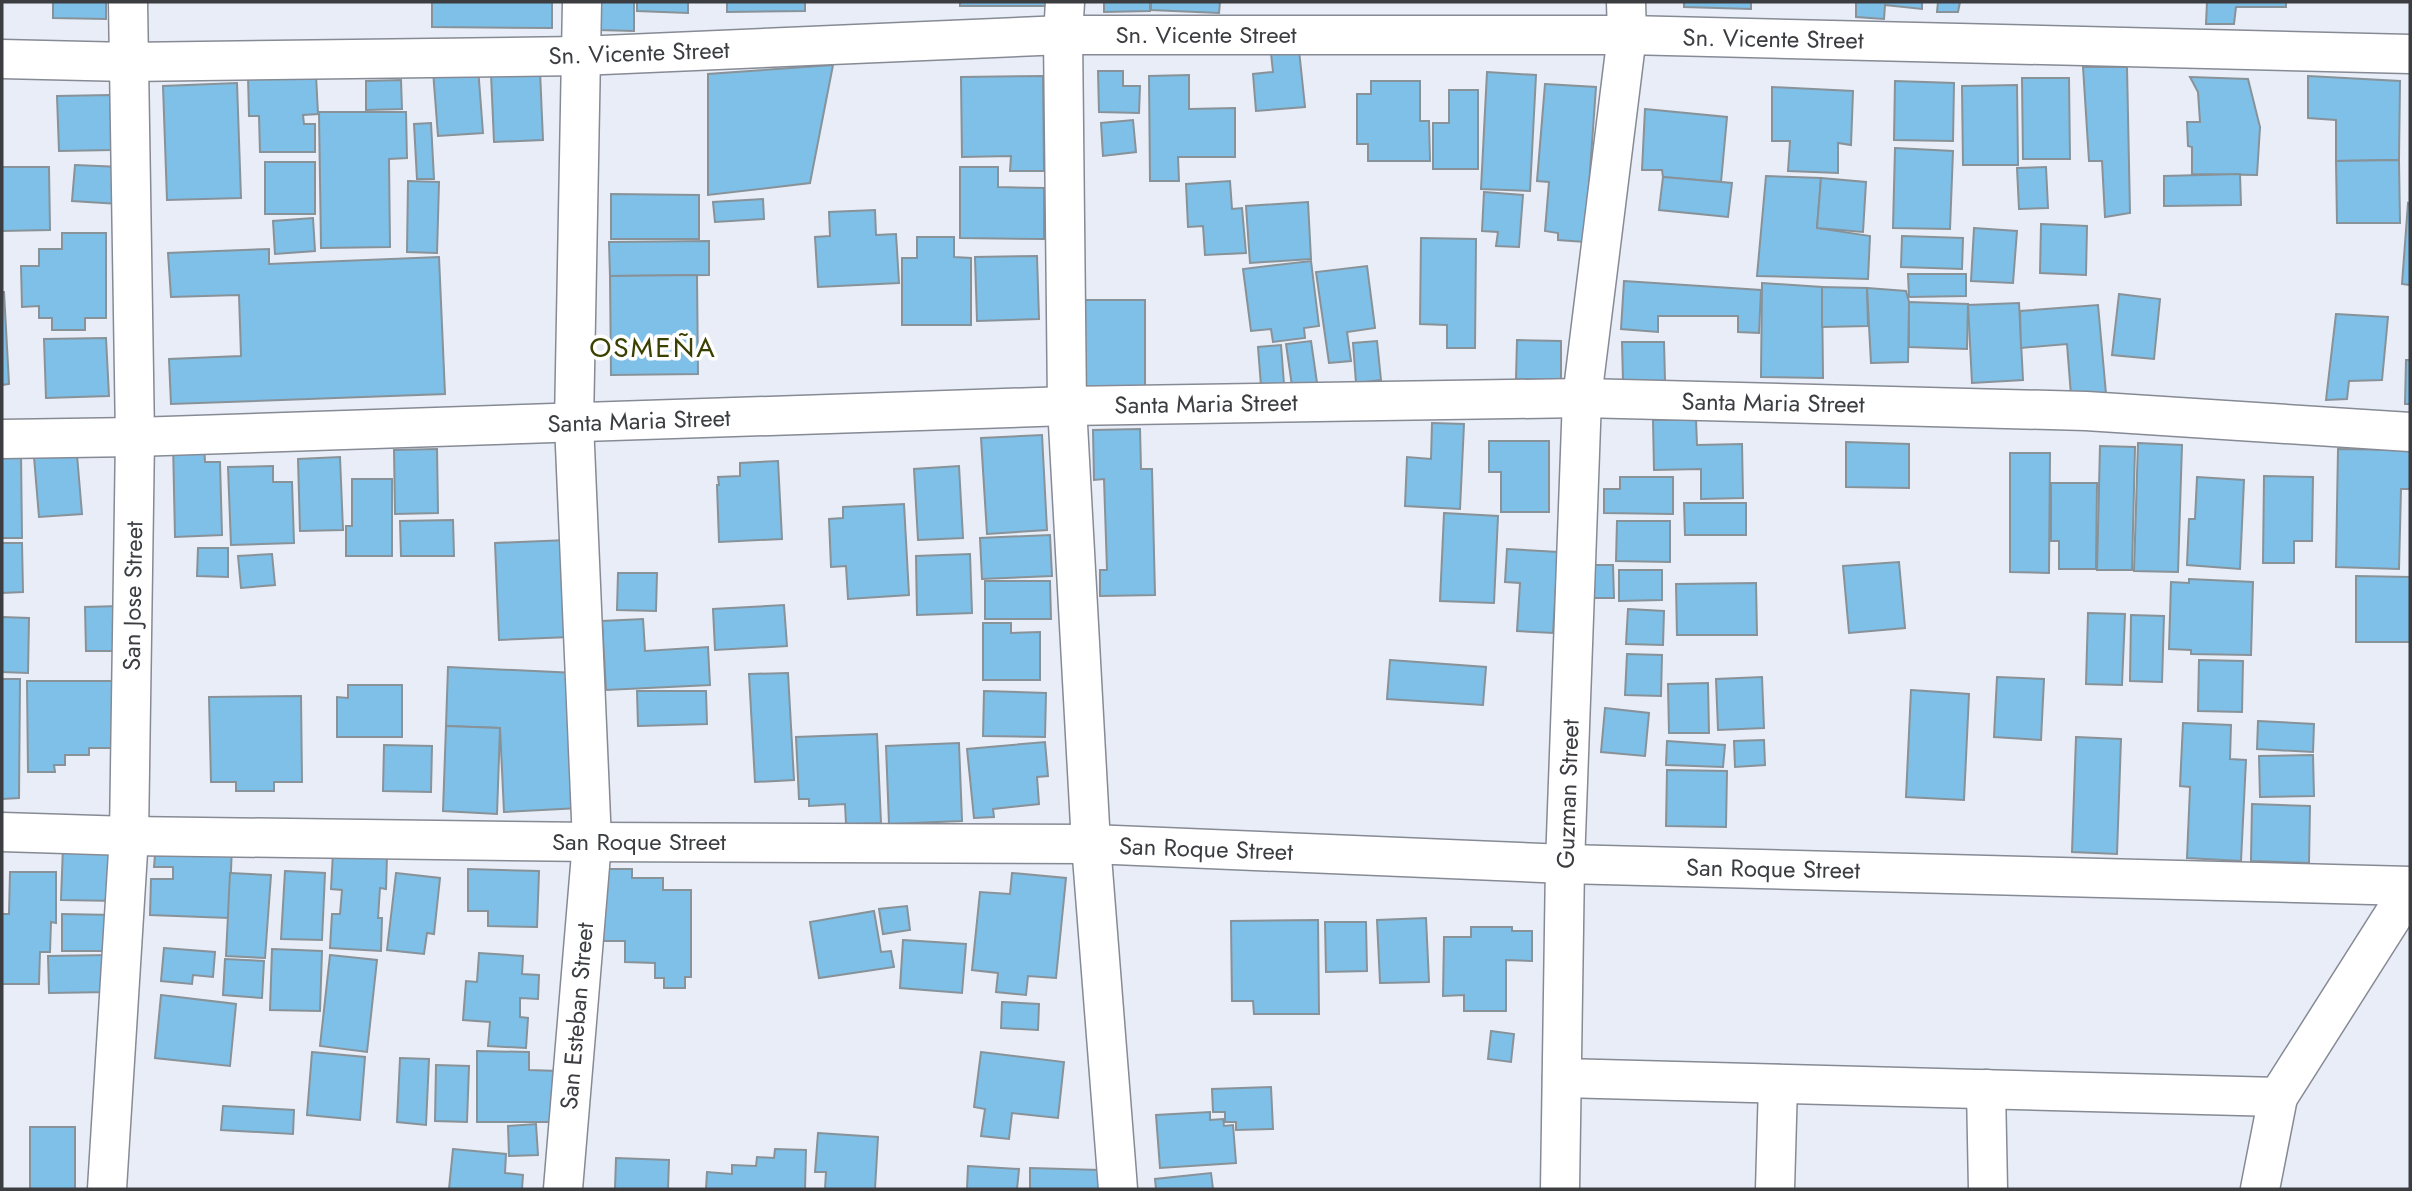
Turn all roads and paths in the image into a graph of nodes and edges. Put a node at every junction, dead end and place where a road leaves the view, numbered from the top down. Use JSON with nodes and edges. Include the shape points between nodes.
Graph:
{"nodes":[{"id":1,"x":128,"y":2,"type":"edge"},
{"id":2,"x":582,"y":2,"type":"edge"},
{"id":3,"x":1064,"y":18,"type":"edge"},
{"id":4,"x":1627,"y":19,"type":"edge"},
{"id":5,"x":2410,"y":54,"type":"edge"},
{"id":6,"x":580,"y":56,"type":"junction"},
{"id":7,"x":2,"y":60,"type":"edge"},
{"id":8,"x":128,"y":62,"type":"junction"},
{"id":9,"x":1582,"y":398,"type":"junction"},
{"id":10,"x":1067,"y":406,"type":"junction"},
{"id":11,"x":574,"y":423,"type":"junction"},
{"id":12,"x":2410,"y":432,"type":"edge"},
{"id":13,"x":135,"y":437,"type":"junction"},
{"id":14,"x":2,"y":439,"type":"edge"},
{"id":15,"x":2,"y":832,"type":"edge"},
{"id":16,"x":129,"y":836,"type":"junction"},
{"id":17,"x":592,"y":842,"type":"junction"},
{"id":18,"x":1091,"y":844,"type":"junction"},
{"id":19,"x":1565,"y":864,"type":"junction"},
{"id":20,"x":2410,"y":887,"type":"edge"},
{"id":21,"x":1562,"y":1078,"type":"junction"},
{"id":22,"x":1777,"y":1084,"type":"junction"},
{"id":23,"x":1986,"y":1089,"type":"junction"},
{"id":24,"x":2278,"y":1097,"type":"junction"},
{"id":25,"x":107,"y":1189,"type":"edge"},
{"id":26,"x":563,"y":1189,"type":"edge"},
{"id":27,"x":1118,"y":1189,"type":"edge"},
{"id":28,"x":1560,"y":1189,"type":"edge"},
{"id":29,"x":1775,"y":1189,"type":"edge"},
{"id":30,"x":1988,"y":1189,"type":"edge"},
{"id":31,"x":2260,"y":1189,"type":"edge"}],
"edges":[{"from":1,"to":8,"type":"street","name":"San Jose Street"},
{"from":2,"to":6,"type":"street","name":"San Esteban Street"},
{"from":3,"to":4,"type":"street","name":"Sn. Vicente Street"},
{"from":3,"to":6,"type":"street","name":"Sn. Vicente Street"},
{"from":3,"to":10,"type":"street"},
{"from":4,"to":5,"type":"street","name":"Sn. Vicente Street"},
{"from":4,"to":9,"type":"street","name":"Guzman Street"},
{"from":6,"to":8,"type":"street","name":"Sn. Vicente Street"},
{"from":6,"to":11,"type":"street","name":"San Esteban Street"},
{"from":7,"to":8,"type":"street","name":"Sn. Vicente Street"},
{"from":8,"to":13,"type":"street","name":"San Jose Street"},
{"from":9,"to":10,"type":"street","name":"Santa Maria Street"},
{"from":9,"to":12,"type":"street","name":"Santa Maria Street","via":[[2086,411]]},
{"from":9,"to":19,"type":"street","name":"Guzman Street"},
{"from":10,"to":11,"type":"street","name":"Santa Maria Street"},
{"from":10,"to":18,"type":"street"},
{"from":11,"to":13,"type":"street","name":"Santa Maria Street"},
{"from":11,"to":17,"type":"street","name":"San Esteban Street"},
{"from":13,"to":14,"type":"street","name":"Santa Maria Street"},
{"from":13,"to":16,"type":"street","name":"San Jose Street"},
{"from":15,"to":16,"type":"street","name":"San Roque Street"},
{"from":16,"to":17,"type":"street","name":"San Roque Street"},
{"from":16,"to":25,"type":"street","name":"San Jose Street"},
{"from":17,"to":18,"type":"street","name":"San Roque Street"},
{"from":17,"to":26,"type":"street","name":"San Esteban Street"},
{"from":18,"to":19,"type":"street","name":"San Roque Street"},
{"from":18,"to":27,"type":"street"},
{"from":19,"to":20,"type":"street","name":"San Roque Street"},
{"from":19,"to":21,"type":"street","name":"Guzman Street"},
{"from":20,"to":24,"type":"street"},
{"from":21,"to":22,"type":"street"},
{"from":21,"to":28,"type":"street","name":"Guzman Street"},
{"from":22,"to":23,"type":"street"},
{"from":22,"to":29,"type":"street"},
{"from":23,"to":24,"type":"street"},
{"from":23,"to":30,"type":"street"},
{"from":24,"to":31,"type":"street"}]}
